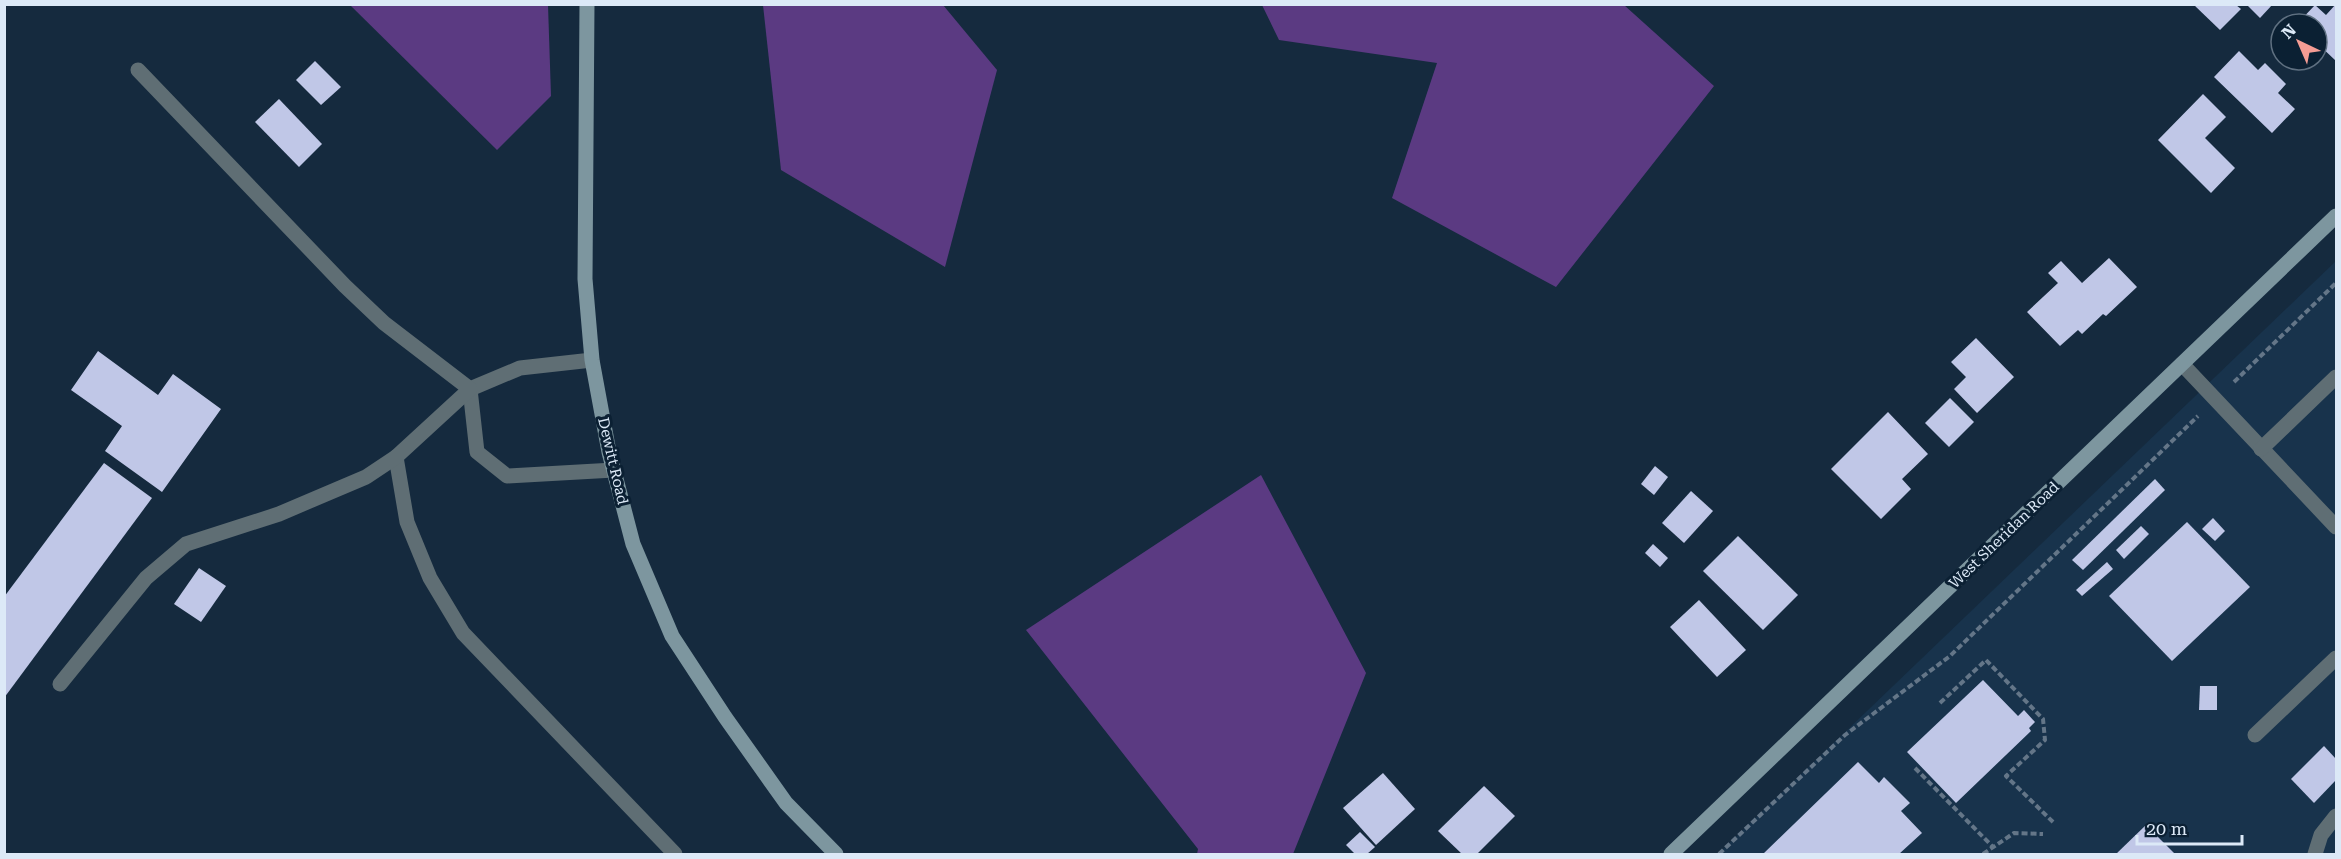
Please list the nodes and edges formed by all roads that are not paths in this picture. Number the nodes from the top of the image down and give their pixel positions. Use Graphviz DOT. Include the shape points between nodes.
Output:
graph roads {
  1 [pos="586,4"];
  2 [pos="138,69"];
  3 [pos="2337,216"];
  4 [pos="592,360"];
  5 [pos="2182,364"];
  6 [pos="2337,376"];
  7 [pos="470,389"];
  8 [pos="2261,449"];
  9 [pos="396,456"];
  10 [pos="614,470"];
  11 [pos="2335,521"];
  12 [pos="2337,658"];
  13 [pos="60,684"];
  14 [pos="2255,735"];
  15 [pos="2337,816"];
  16 [pos="675,855"];
  17 [pos="836,855"];
  18 [pos="1671,855"];
  19 [pos="2315,855"];
  1 -- 4 [label="street, Dewitt Road" via="585,279"];
  2 -- 7 [label="lane" via="345,286 384,323"];
  3 -- 5 [label="street, West Sheridan Road"];
  4 -- 7 [label="lane" via="520,368"];
  4 -- 10 [label="street, Dewitt Road"];
  5 -- 8 [label="lane"];
  5 -- 18 [label="street, West Sheridan Road"];
  6 -- 8 [label="lane"];
  7 -- 9 [label="lane"];
  7 -- 10 [label="lane" via="477,452 507,476"];
  8 -- 11 [label="lane"];
  9 -- 13 [label="lane" via="366,477 290,509 186,544 146,578"];
  9 -- 16 [label="lane" via="407,522 430,578 463,633"];
  10 -- 17 [label="street, Dewitt Road" via="633,544 672,636 786,803"];
  12 -- 14 [label="lane"];
  15 -- 19 [label="lane" via="2321,836"];
}
